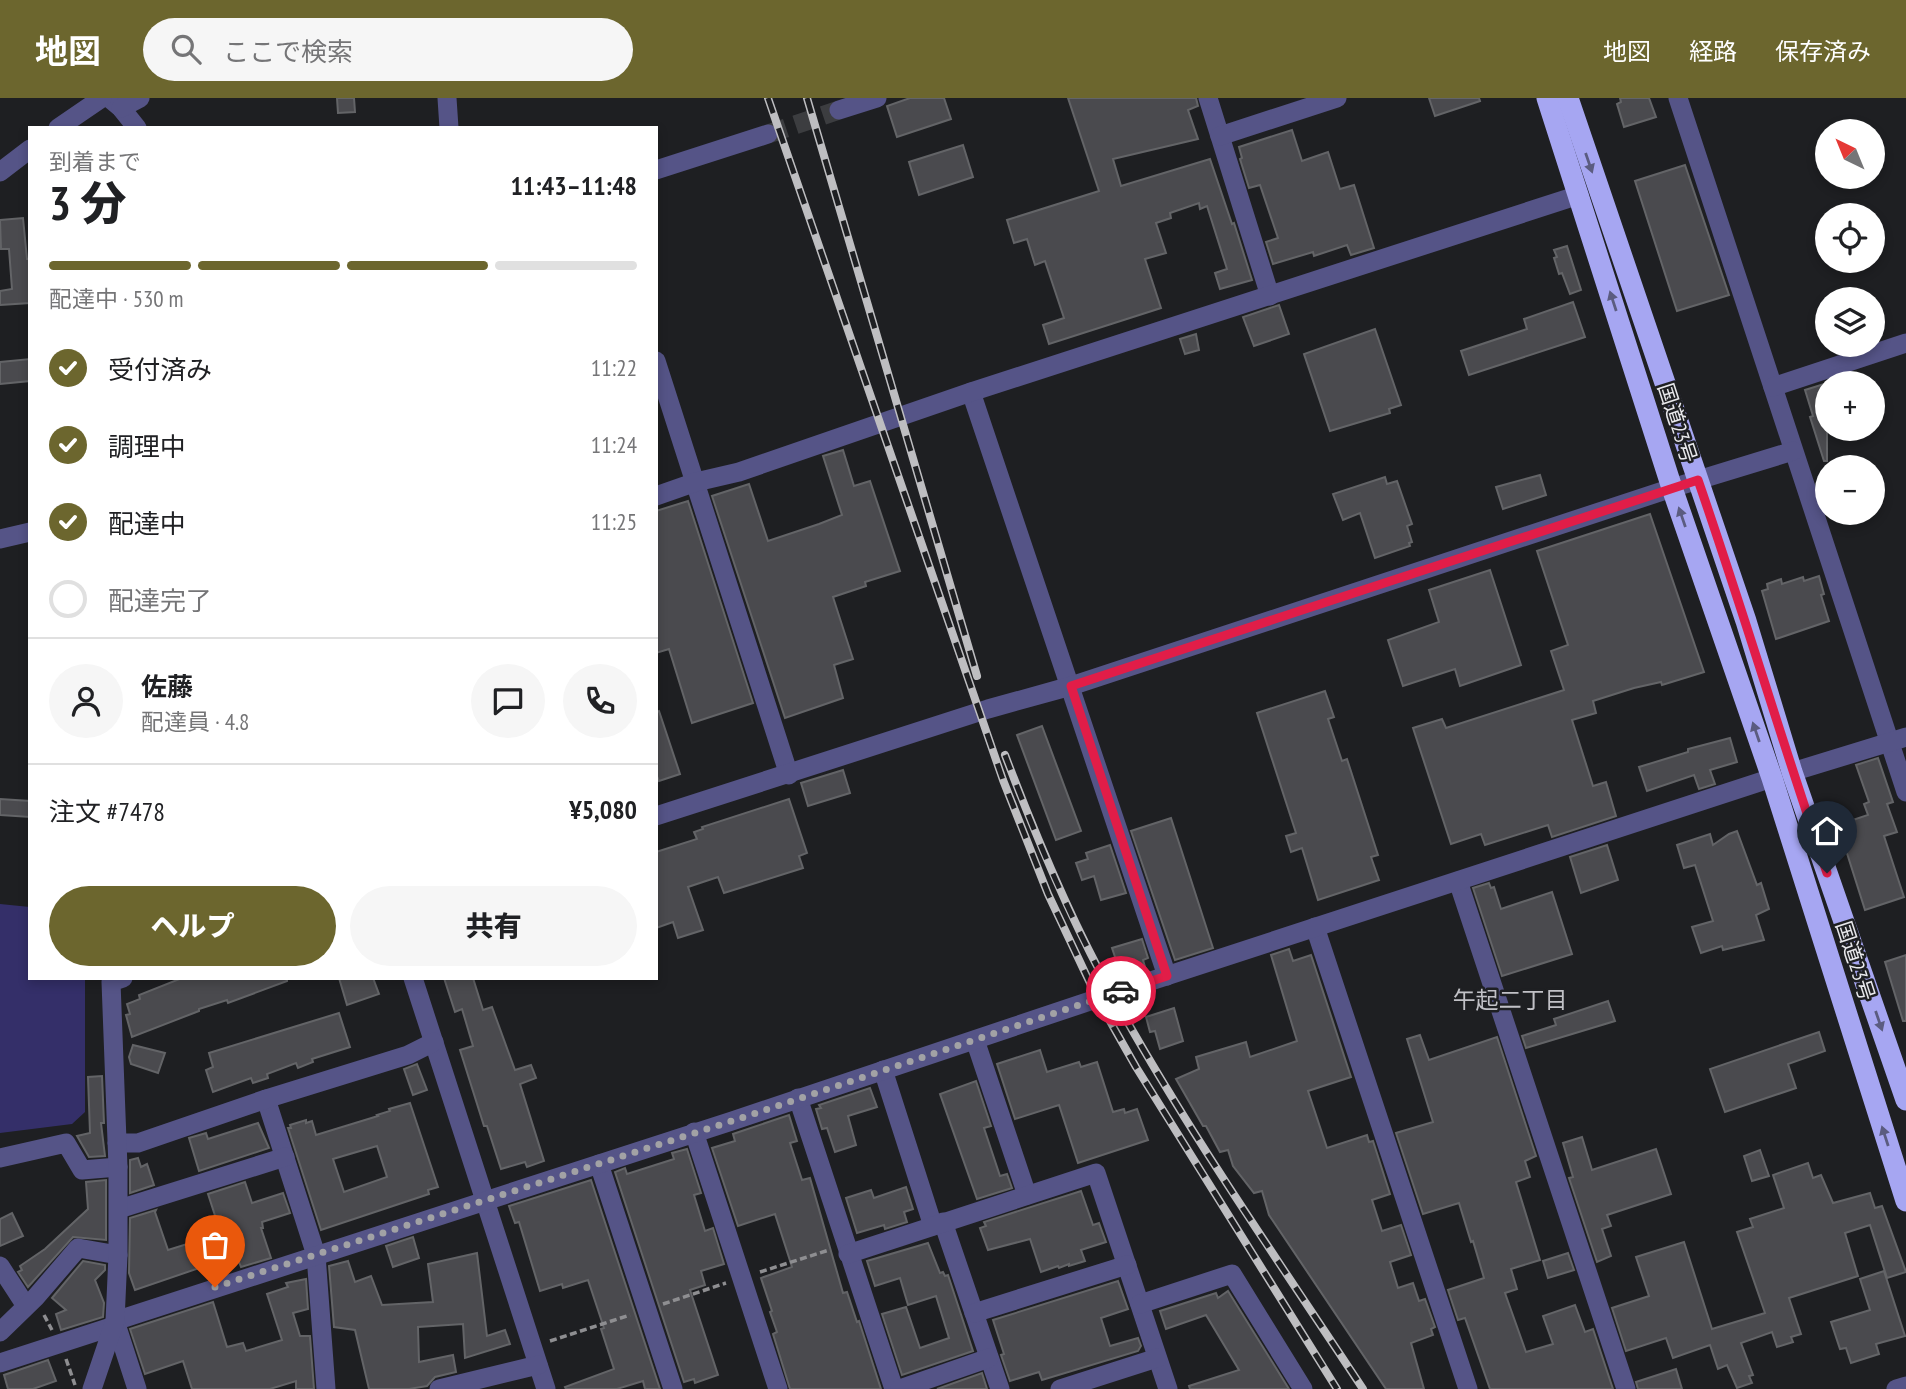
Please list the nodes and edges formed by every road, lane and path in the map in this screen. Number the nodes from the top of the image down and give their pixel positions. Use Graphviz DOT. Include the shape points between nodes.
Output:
graph roads {
  1 [pos="102,98"];
  2 [pos="140,98"];
  3 [pos="447,98"];
  4 [pos="877,98"];
  5 [pos="1208,98"];
  6 [pos="1337,98"];
  7 [pos="1547,98"];
  8 [pos="1567,98"];
  9 [pos="1678,98"];
  10 [pos="115,103"];
  11 [pos="839,110"];
  12 [pos="61,126"];
  13 [pos="135,126"];
  14 [pos="449,126"];
  15 [pos="768,134"];
  16 [pos="1220,136"];
  17 [pos="28,151"];
  18 [pos="658,169"];
  19 [pos="3,172"];
  20 [pos="1579,195"];
  21 [pos="1270,296"];
  22 [pos="1906,343"];
  23 [pos="658,367"];
  24 [pos="1773,387"];
  25 [pos="971,391"];
  26 [pos="1793,451"];
  27 [pos="1698,480"];
  28 [pos="696,482"];
  29 [pos="1672,488"];
  30 [pos="658,495"];
  31 [pos="28,532"];
  32 [pos="0,539"];
  33 [pos="1071,686"];
  34 [pos="1898,739"];
  35 [pos="1792,772"];
  36 [pos="789,775"];
  37 [pos="1772,779"];
  38 [pos="1906,792"];
  39 [pos="658,815"];
  40 [pos="1458,881"];
  41 [pos="1315,927"];
  42 [pos="1167,976"];
  43 [pos="117,980"];
  44 [pos="414,980"];
  45 [pos="975,1040"];
  46 [pos="434,1042"];
  47 [pos="883,1070"];
  48 [pos="797,1098"];
  49 [pos="266,1099"];
  50 [pos="1906,1100"];
  51 [pos="694,1132"];
  52 [pos="117,1143"];
  53 [pos="285,1157"];
  54 [pos="0,1158"];
  55 [pos="599,1164"];
  56 [pos="118,1167"];
  57 [pos="1027,1195"];
  58 [pos="486,1200"];
  59 [pos="1906,1201"];
  60 [pos="119,1209"];
  61 [pos="938,1224"];
  62 [pos="846,1249"];
  63 [pos="118,1255"];
  64 [pos="316,1255"];
  65 [pos="1127,1265"];
  66 [pos="0,1266"];
  67 [pos="741,1278"];
  68 [pos="1140,1304"];
  69 [pos="26,1306"];
  70 [pos="647,1309"];
  71 [pos="974,1313"];
  72 [pos="114,1323"];
  73 [pos="0,1332"];
  74 [pos="535,1356"];
  75 [pos="989,1358"];
  76 [pos="1157,1358"];
  77 [pos="0,1363"];
  78 [pos="1906,1386"];
  79 [pos="92,1389"];
  80 [pos="137,1389"];
  81 [pos="326,1389"];
  82 [pos="439,1389"];
  83 [pos="546,1389"];
  84 [pos="673,1389"];
  85 [pos="778,1389"];
  86 [pos="894,1389"];
  87 [pos="900,1389"];
  88 [pos="1000,1389"];
  89 [pos="1060,1389"];
  90 [pos="1168,1389"];
  91 [pos="1303,1389"];
  92 [pos="1468,1389"];
  93 [pos="1626,1389"];
  94 [pos="1896,1389"];
  1 -- 12 [label="street"];
  2 -- 10 [label="street"];
  3 -- 14 [label="street"];
  4 -- 11 [label="street"];
  5 -- 16 [label="street"];
  6 -- 16 [label="street"];
  7 -- 20 [label="highway, 国道23号"];
  8 -- 27 [label="highway, 国道23号, one-way"];
  9 -- 24 [label="street"];
  10 -- 13 [label="street"];
  15 -- 18 [label="street"];
  16 -- 21 [label="street"];
  17 -- 19 [label="street"];
  20 -- 21 [label="street"];
  29 -- 20 [label="highway, 国道23号, one-way"];
  21 -- 25 [label="street"];
  22 -- 24 [label="street"];
  23 -- 28 [label="street"];
  24 -- 26 [label="street"];
  25 -- 28 [label="street" via="739,472"];
  25 -- 33 [label="street"];
  26 -- 27 [label="street"];
  26 -- 34 [label="street"];
  27 -- 29 [label="street"];
  27 -- 35 [label="highway, 国道23号"];
  28 -- 30 [label="street"];
  28 -- 36 [label="street"];
  29 -- 33 [label="street"];
  37 -- 29 [label="highway, 国道23号, one-way"];
  31 -- 32 [label="street"];
  33 -- 36 [label="street"];
  33 -- 42 [label="street"];
  34 -- 35 [label="street"];
  34 -- 38 [label="street"];
  35 -- 50 [label="highway, 国道23号, one-way"];
  36 -- 39 [label="street"];
  37 -- 40 [label="street"];
  59 -- 37 [label="highway, 国道23号, one-way"];
  40 -- 41 [label="street"];
  40 -- 93 [label="street"];
  41 -- 42 [label="street"];
  41 -- 92 [label="street"];
  42 -- 45 [label="street"];
  43 -- 52 [label="street" via="111,982"];
  44 -- 46 [label="street"];
  45 -- 47 [label="street"];
  45 -- 57 [label="street"];
  46 -- 49 [label="street" via="408,1055"];
  46 -- 58 [label="street"];
  47 -- 48 [label="street"];
  47 -- 61 [label="street"];
  48 -- 51 [label="street"];
  48 -- 62 [label="street"];
  49 -- 52 [label="street" via="138,1143"];
  49 -- 53 [label="street"];
  51 -- 55 [label="street"];
  51 -- 67 [label="street"];
  52 -- 56 [label="street"];
  53 -- 60 [label="street"];
  53 -- 64 [label="street"];
  54 -- 56 [label="street" via="65,1143 82,1170"];
  55 -- 58 [label="street"];
  55 -- 70 [label="street"];
  56 -- 60 [label="street"];
  57 -- 61 [label="street"];
  57 -- 65 [label="street" via="1096,1173"];
  58 -- 64 [label="street"];
  58 -- 74 [label="street"];
  60 -- 63 [label="street"];
  61 -- 62 [label="street"];
  61 -- 71 [label="street"];
  62 -- 67 [label="path"];
  62 -- 86 [label="street"];
  63 -- 69 [label="street" via="78,1248"];
  63 -- 72 [label="street"];
  64 -- 72 [label="street"];
  64 -- 81 [label="street"];
  65 -- 68 [label="street"];
  65 -- 71 [label="street"];
  66 -- 69 [label="street"];
  67 -- 70 [label="path"];
  67 -- 85 [label="street"];
  68 -- 76 [label="street"];
  68 -- 91 [label="street" via="1232,1275"];
  69 -- 73 [label="street"];
  70 -- 74 [label="path"];
  70 -- 84 [label="street"];
  71 -- 75 [label="street"];
  72 -- 77 [label="street"];
  72 -- 79 [label="street"];
  72 -- 80 [label="street"];
  74 -- 82 [label="street"];
  74 -- 83 [label="street"];
  75 -- 87 [label="street"];
  75 -- 88 [label="street"];
  76 -- 89 [label="street"];
  76 -- 90 [label="street"];
  78 -- 94 [label="street"];
}
